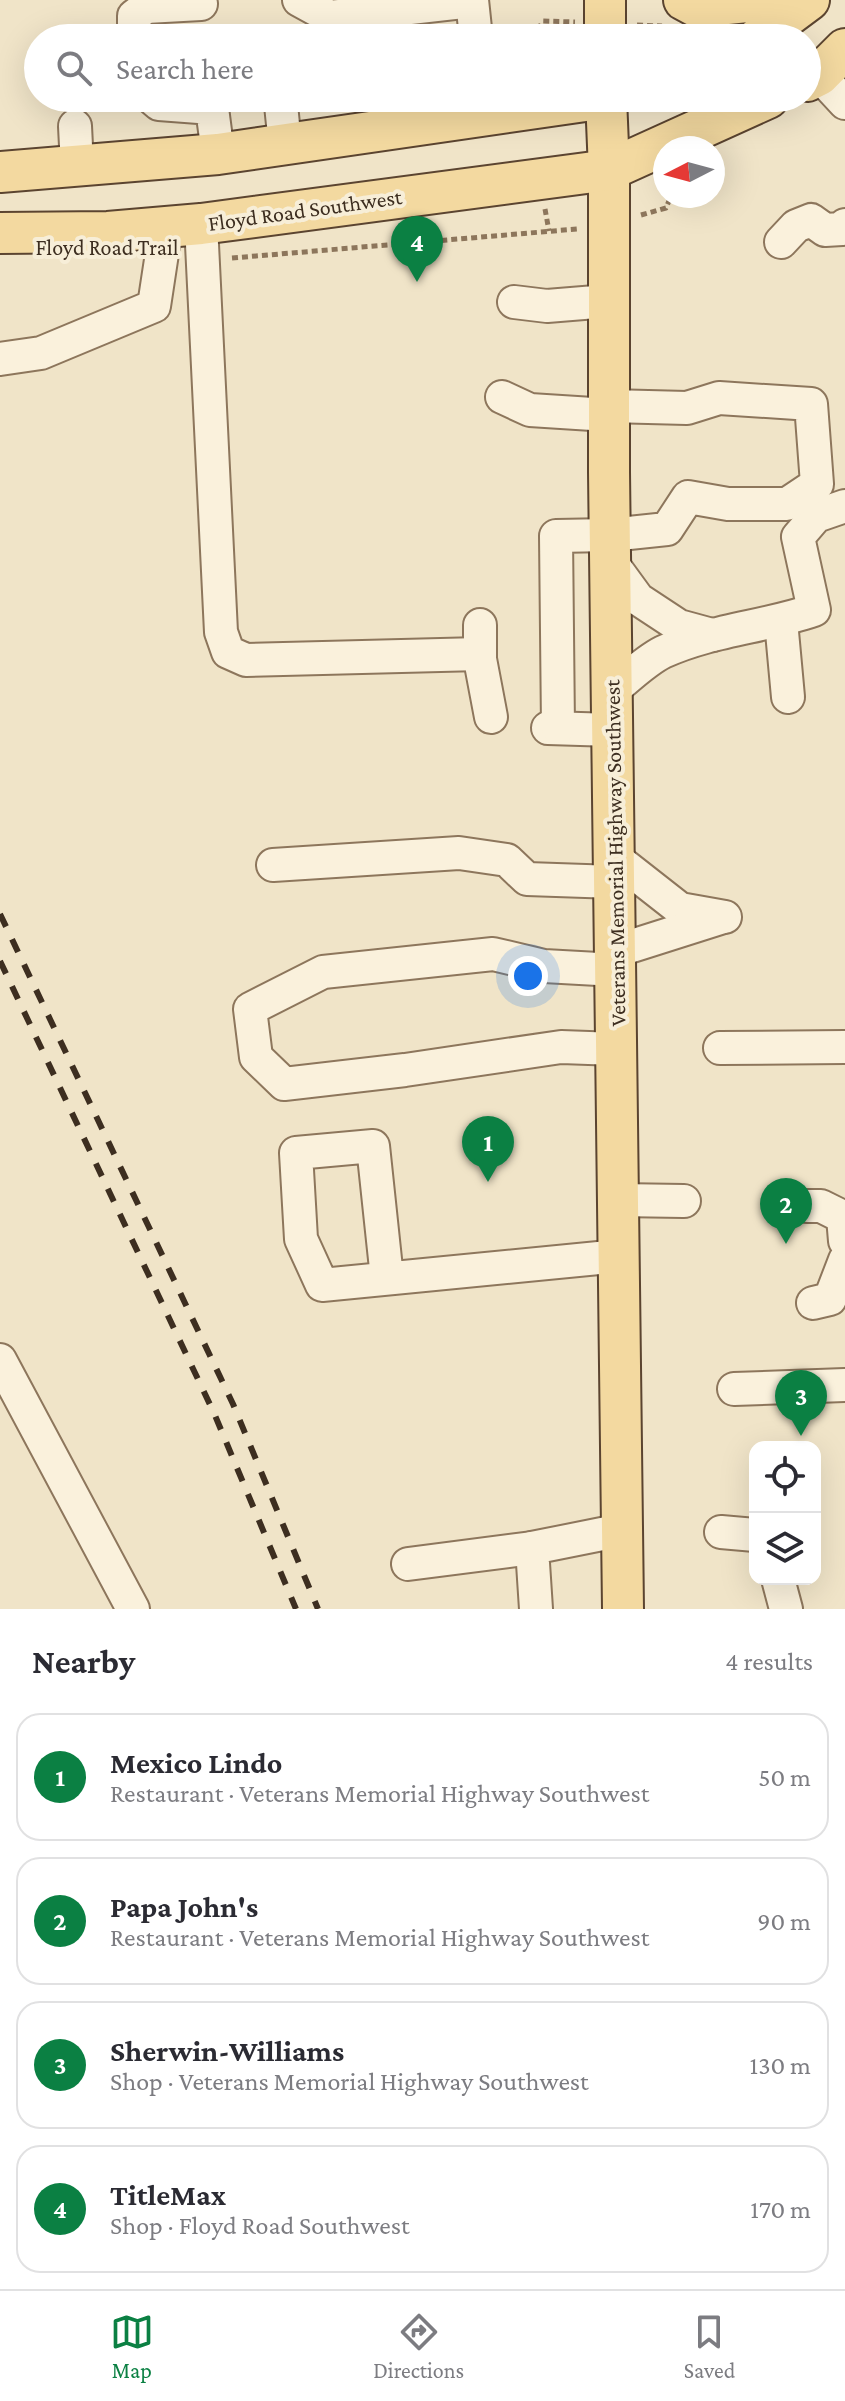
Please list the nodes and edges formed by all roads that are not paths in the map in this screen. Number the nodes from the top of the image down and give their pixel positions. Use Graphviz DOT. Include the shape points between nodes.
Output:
graph roads {
  1 [pos="299,0"];
  2 [pos="472,0"];
  3 [pos="605,0"];
  4 [pos="684,0"];
  5 [pos="769,0"];
  6 [pos="809,0"];
  7 [pos="201,4"];
  8 [pos="134,24"];
  9 [pos="475,24"];
  10 [pos="605,24"];
  11 [pos="777,24"];
  12 [pos="213,112"];
  13 [pos="282,112"];
  14 [pos="514,112"];
  15 [pos="607,112"];
  16 [pos="737,112"];
  17 [pos="75,126"];
  18 [pos="285,144"];
  19 [pos="218,154"];
  20 [pos="77,166"];
  21 [pos="609,170"];
  22 [pos="0,172"];
  23 [pos="845,225"];
  24 [pos="0,233"];
  25 [pos="190,237"];
  26 [pos="781,242"];
  27 [pos="608,301"];
  28 [pos="514,302"];
  29 [pos="0,359"];
  30 [pos="502,397"];
  31 [pos="609,410"];
  32 [pos="845,506"];
  33 [pos="610,548"];
  34 [pos="781,621"];
  35 [pos="712,635"];
  36 [pos="613,690"];
  37 [pos="788,697"];
  38 [pos="491,717"];
  39 [pos="613,730"];
  40 [pos="273,865"];
  41 [pos="615,870"];
  42 [pos="616,960"];
  43 [pos="845,1047"];
  44 [pos="720,1048"];
  45 [pos="617,1049"];
  46 [pos="618,1200"];
  47 [pos="684,1201"];
  48 [pos="807,1206"];
  49 [pos="845,1241"];
  50 [pos="619,1256"];
  51 [pos="845,1260"];
  52 [pos="387,1278"];
  53 [pos="813,1303"];
  54 [pos="0,1360"];
  55 [pos="845,1385"];
  56 [pos="734,1389"];
  57 [pos="622,1530"];
  58 [pos="721,1532"];
  59 [pos="749,1534"];
  60 [pos="532,1548"];
  61 [pos="408,1564"];
  62 [pos="780,1585"];
  63 [pos="133,1609"];
  64 [pos="536,1609"];
  65 [pos="623,1609"];
  66 [pos="786,1609"];
  1 -- 2 [label="street" via="330,17"];
  2 -- 9 [label="street"];
  3 -- 10 [label="main road"];
  4 -- 5 [label="main road" via="697,7"];
  6 -- 11 [label="main road"];
  7 -- 8 [label="street" via="146,7 134,16"];
  12 -- 19 [label="street"];
  13 -- 18 [label="street"];
  14 -- 18 [label="main road"];
  15 -- 21 [label="main road, Veterans Memorial Highway Southwest"];
  16 -- 21 [label="main road, Floyd Road Southwest"];
  17 -- 20 [label="street"];
  18 -- 19 [label="main road"];
  19 -- 20 [label="main road"];
  20 -- 22 [label="main road"];
  21 -- 25 [label="main road, Floyd Road Southwest"];
  21 -- 27 [label="main road, Veterans Memorial Highway Southwest"];
  23 -- 26 [label="street" via="825,230 811,220 796,226"];
  24 -- 25 [label="main road, Floyd Road Southwest"];
  25 -- 29 [label="street" via="154,306 41,353"];
  25 -- 38 [label="street" via="221,632 228,652 246,660 480,639"];
  27 -- 28 [label="street" via="547,306"];
  27 -- 31 [label="main road, Veterans Memorial Highway Southwest"];
  30 -- 31 [label="street" via="530,410"];
  31 -- 33 [label="main road, Veterans Memorial Highway Southwest"];
  31 -- 33 [label="street" via="687,408 719,398 811,404 817,484 787,504 728,504 688,497 667,529"];
  32 -- 34 [label="street" via="816,516 798,537 814,610"];
  33 -- 35 [label="street" via="638,599 679,626"];
  33 -- 36 [label="main road, Veterans Memorial Highway Southwest"];
  33 -- 39 [label="street" via="556,536 553,728"];
  34 -- 35 [label="street"];
  34 -- 37 [label="street"];
  35 -- 36 [label="street" via="661,653"];
  36 -- 39 [label="main road, Veterans Memorial Highway Southwest"];
  39 -- 41 [label="main road, Veterans Memorial Highway Southwest"];
  40 -- 41 [label="street" via="459,853 507,860 527,879"];
  41 -- 42 [label="main road, Veterans Memorial Highway Southwest"];
  41 -- 42 [label="street" via="680,909 725,917"];
  42 -- 45 [label="main road, Veterans Memorial Highway Southwest"];
  42 -- 45 [label="street" via="544,966 493,954 323,972 250,1009 256,1057 284,1084 561,1047"];
  43 -- 44 [label="street"];
  45 -- 46 [label="main road, Veterans Memorial Highway Southwest"];
  46 -- 47 [label="street"];
  46 -- 50 [label="main road, Veterans Memorial Highway Southwest"];
  48 -- 49 [label="street" via="821,1206 843,1217"];
  50 -- 52 [label="street"];
  50 -- 57 [label="main road, Veterans Memorial Highway Southwest"];
  51 -- 53 [label="street" via="830,1299"];
  52 -- 52 [label="street" via="322,1285 301,1239 296,1153 373,1146"];
  54 -- 63 [label="street"];
  55 -- 56 [label="street"];
  57 -- 60 [label="street"];
  57 -- 65 [label="main road, Veterans Memorial Highway Southwest"];
  58 -- 59 [label="street"];
  60 -- 61 [label="street"];
  60 -- 64 [label="street"];
  62 -- 66 [label="street"];
}
